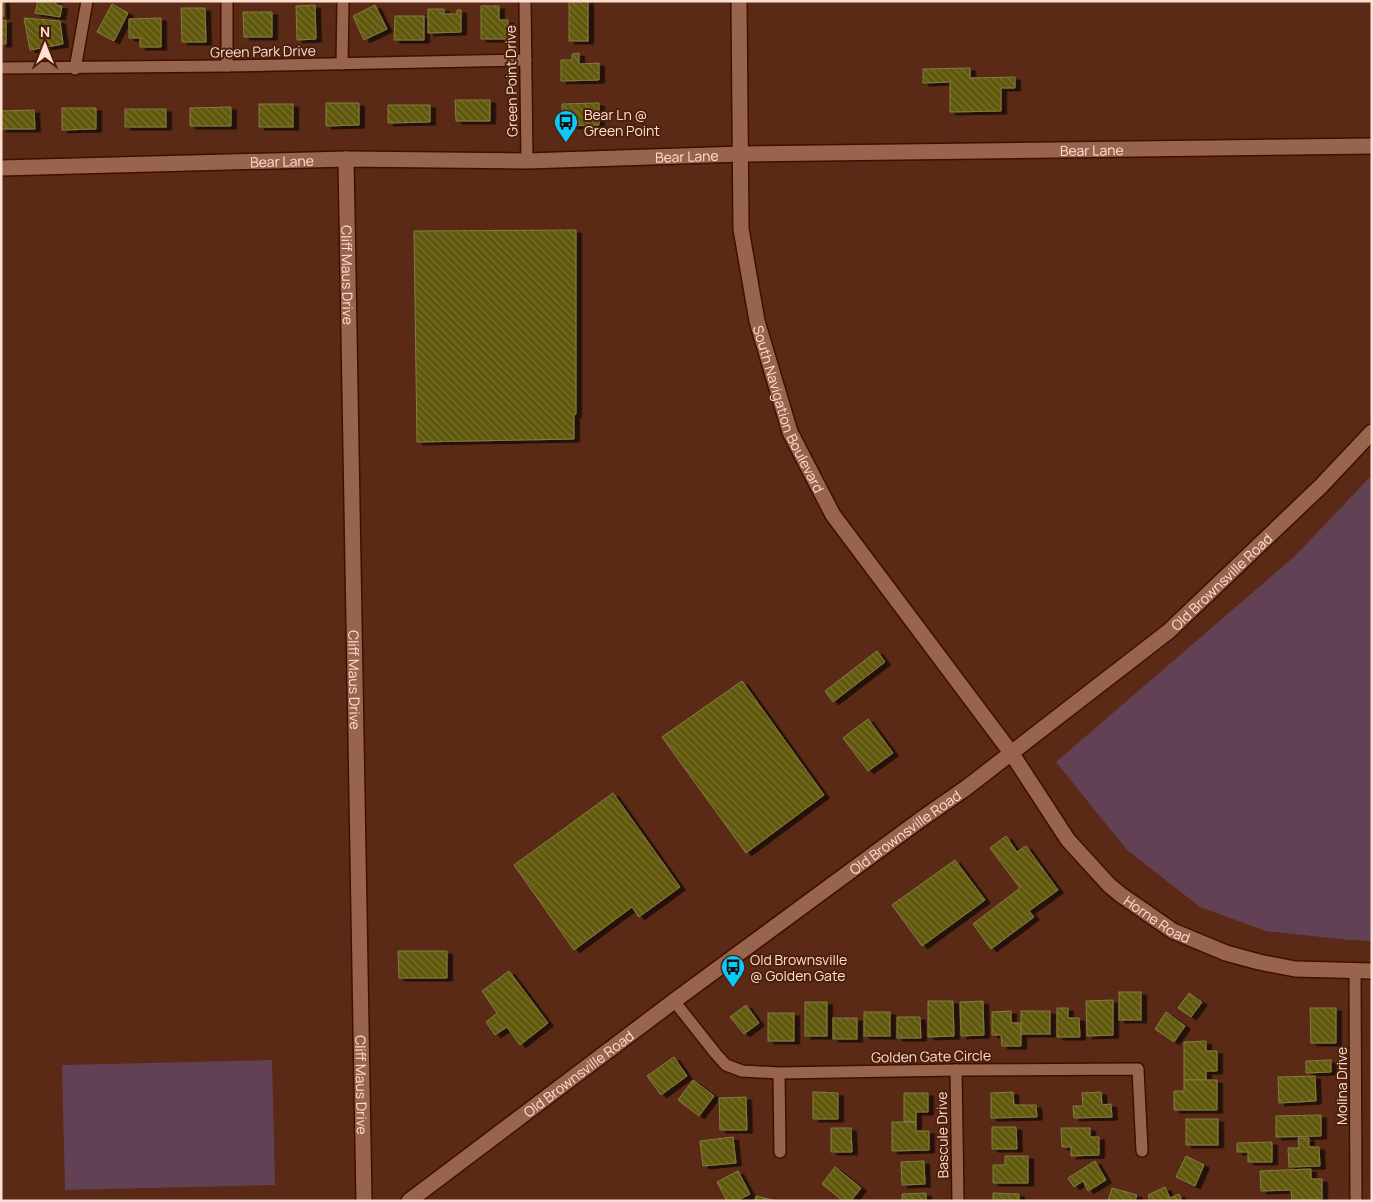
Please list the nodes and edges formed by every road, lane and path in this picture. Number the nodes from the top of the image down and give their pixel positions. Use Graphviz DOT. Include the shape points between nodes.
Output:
graph roads {
  1 [pos="87,1"];
  2 [pos="227,1"];
  3 [pos="343,1"];
  4 [pos="526,1"];
  5 [pos="739,1"];
  6 [pos="526,60"];
  7 [pos="342,64"];
  8 [pos="227,66"];
  9 [pos="1,68"];
  10 [pos="75,69"];
  11 [pos="1372,146"];
  12 [pos="742,154"];
  13 [pos="346,159"];
  14 [pos="527,161"];
  15 [pos="1,168"];
  16 [pos="1372,432"];
  17 [pos="1012,754"];
  18 [pos="1355,971"];
  19 [pos="1372,971"];
  20 [pos="674,1001"];
  21 [pos="956,1070"];
  22 [pos="779,1073"];
  23 [pos="1142,1151"];
  24 [pos="780,1152"];
  25 [pos="364,1201"];
  26 [pos="409,1201"];
  27 [pos="958,1201"];
  28 [pos="1356,1201"];
  1 -- 10 [label="street"];
  2 -- 8 [label="street"];
  3 -- 7 [label="street"];
  4 -- 6 [label="street, Green Point Drive"];
  5 -- 12 [label="street, South Navigation Boulevard"];
  6 -- 7 [label="street, Green Park Drive"];
  6 -- 14 [label="street, Green Point Drive"];
  7 -- 8 [label="street, Green Park Drive"];
  8 -- 10 [label="street, Green Park Drive"];
  9 -- 10 [label="street, Green Park Drive"];
  11 -- 12 [label="street, Bear Lane"];
  12 -- 14 [label="street, Bear Lane"];
  12 -- 17 [label="street, South Navigation Boulevard" via="741,229 758,322 790,432 833,515"];
  13 -- 14 [label="street, Bear Lane"];
  13 -- 15 [label="street, Bear Lane"];
  13 -- 25 [label="street, Cliff Maus Drive"];
  16 -- 17 [label="street, Old Brownsville Road" via="1321,486 1169,631"];
  17 -- 18 [label="street, Horne Road" via="1074,847 1109,885 1172,930 1226,954 1259,962 1295,969"];
  17 -- 20 [label="street, Old Brownsville Road"];
  18 -- 19 [label="street, Horne Road"];
  18 -- 28 [label="street, Molina Drive"];
  20 -- 22 [label="street, Golden Gate Circle" via="726,1065 742,1071"];
  20 -- 26 [label="street, Old Brownsville Road"];
  21 -- 22 [label="street, Golden Gate Circle"];
  21 -- 23 [label="street, Golden Gate Circle" via="1138,1069"];
  21 -- 27 [label="street, Bascule Drive"];
  22 -- 24 [label="street"];
}
